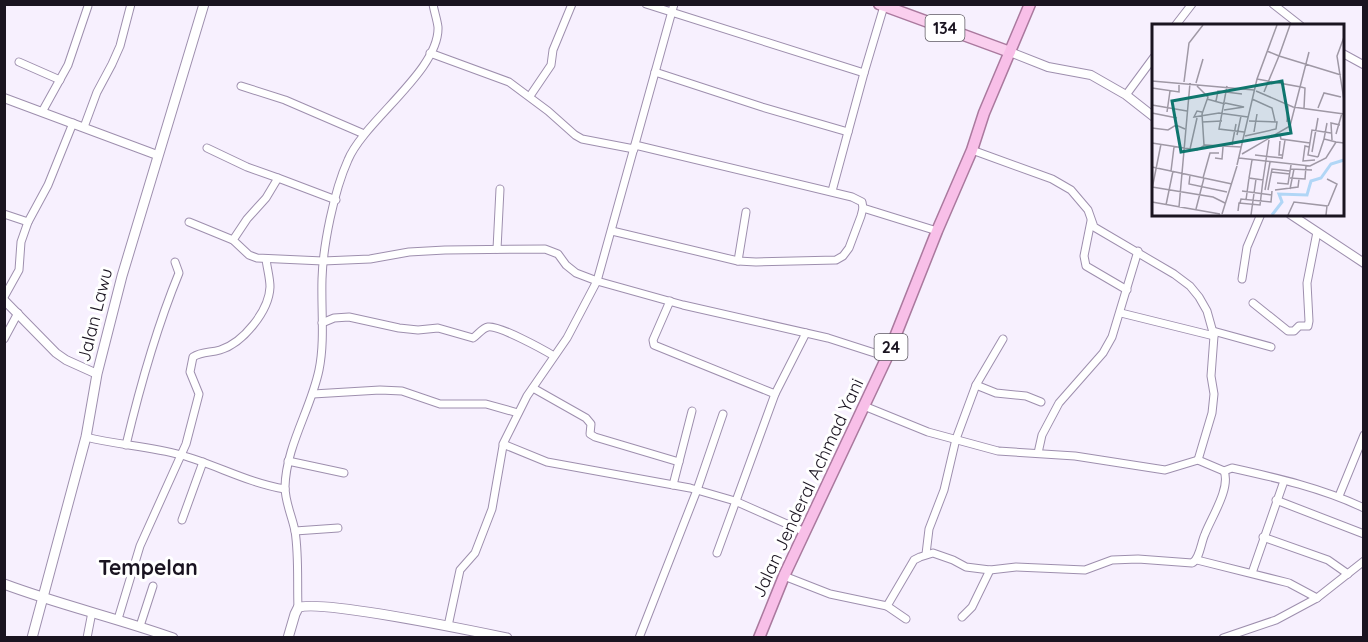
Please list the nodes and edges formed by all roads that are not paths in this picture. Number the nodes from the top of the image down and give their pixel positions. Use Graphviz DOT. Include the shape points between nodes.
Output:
graph roads {
  1 [pos="131,4"];
  2 [pos="204,4"];
  3 [pos="433,4"];
  4 [pos="572,4"];
  5 [pos="646,4"];
  6 [pos="1030,4"];
  7 [pos="1192,4"];
  8 [pos="1273,4"];
  9 [pos="882,5"];
  10 [pos="88,6"];
  11 [pos="673,8"];
  12 [pos="1177,24"];
  13 [pos="1298,24"];
  14 [pos="1010,52"];
  15 [pos="430,53"];
  16 [pos="1344,54"];
  17 [pos="1152,60"];
  18 [pos="19,62"];
  19 [pos="1364,65"];
  20 [pos="655,72"];
  21 [pos="864,73"];
  22 [pos="60,80"];
  23 [pos="241,86"];
  24 [pos="1126,95"];
  25 [pos="530,96"];
  26 [pos="4,99"];
  27 [pos="42,112"];
  28 [pos="1152,115"];
  29 [pos="73,123"];
  30 [pos="84,127"];
  31 [pos="848,132"];
  32 [pos="364,134"];
  33 [pos="634,147"];
  34 [pos="207,148"];
  35 [pos="972,150"];
  36 [pos="157,155"];
  37 [pos="278,178"];
  38 [pos="500,189"];
  39 [pos="832,191"];
  40 [pos="336,201"];
  41 [pos="863,208"];
  42 [pos="746,212"];
  43 [pos="4,214"];
  44 [pos="1260,216"];
  45 [pos="1293,216"];
  46 [pos="1091,221"];
  47 [pos="28,222"];
  48 [pos="189,222"];
  49 [pos="612,231"];
  50 [pos="937,231"];
  51 [pos="1317,232"];
  52 [pos="233,240"];
  53 [pos="497,249"];
  54 [pos="1138,251"];
  55 [pos="266,259"];
  56 [pos="323,261"];
  57 [pos="738,261"];
  58 [pos="175,262"];
  59 [pos="1364,263"];
  60 [pos="1242,279"];
  61 [pos="597,281"];
  62 [pos="1127,290"];
  63 [pos="4,299"];
  64 [pos="670,301"];
  65 [pos="1253,303"];
  66 [pos="18,313"];
  67 [pos="1120,313"];
  68 [pos="322,323"];
  69 [pos="806,333"];
  70 [pos="1214,334"];
  71 [pos="4,339"];
  72 [pos="1003,339"];
  73 [pos="1270,347"];
  74 [pos="554,356"];
  75 [pos="887,357"];
  76 [pos="97,374"];
  77 [pos="976,385"];
  78 [pos="533,388"];
  79 [pos="313,394"];
  80 [pos="775,394"];
  81 [pos="1041,402"];
  82 [pos="864,406"];
  83 [pos="692,411"];
  84 [pos="518,413"];
  85 [pos="723,414"];
  86 [pos="1364,435"];
  87 [pos="86,437"];
  88 [pos="956,439"];
  89 [pos="126,445"];
  90 [pos="503,446"];
  91 [pos="1038,453"];
  92 [pos="182,455"];
  93 [pos="1198,460"];
  94 [pos="288,461"];
  95 [pos="203,462"];
  96 [pos="679,462"];
  97 [pos="1224,471"];
  98 [pos="345,473"];
  99 [pos="1284,481"];
  100 [pos="673,485"];
  101 [pos="285,489"];
  102 [pos="697,490"];
  103 [pos="1339,496"];
  104 [pos="1276,500"];
  105 [pos="735,501"];
  106 [pos="1364,508"];
  107 [pos="182,520"];
  108 [pos="338,528"];
  109 [pos="295,531"];
  110 [pos="805,532"];
  111 [pos="1364,534"];
  112 [pos="1263,537"];
  113 [pos="717,554"];
  114 [pos="926,555"];
  115 [pos="1197,560"];
  116 [pos="1364,561"];
  117 [pos="990,570"];
  118 [pos="1252,573"];
  119 [pos="1348,574"];
  120 [pos="784,576"];
  121 [pos="4,585"];
  122 [pos="153,586"];
  123 [pos="42,598"];
  124 [pos="1317,598"];
  125 [pos="887,606"];
  126 [pos="298,608"];
  127 [pos="92,612"];
  128 [pos="962,617"];
  129 [pos="906,618"];
  130 [pos="118,619"];
  131 [pos="140,626"];
  132 [pos="448,626"];
  133 [pos="477,635"];
  134 [pos="1229,637"];
  135 [pos="32,638"];
  136 [pos="87,638"];
  137 [pos="173,638"];
  138 [pos="288,638"];
  139 [pos="507,638"];
  140 [pos="639,638"];
  141 [pos="759,638"];
  1 -- 30 [label="street" via="120,46"];
  2 -- 36 [label="main road, Jalan Lawu"];
  3 -- 15 [label="street" via="438,27"];
  4 -- 25 [label="street" via="551,65"];
  5 -- 11 [label="street"];
  6 -- 14 [label="highway, 24"];
  7 -- 12 [label="street"];
  8 -- 13 [label="street"];
  9 -- 14 [label="main road, 134"];
  9 -- 21 [label="street"];
  10 -- 22 [label="street"];
  11 -- 20 [label="street"];
  11 -- 21 [label="street"];
  14 -- 24 [label="street" via="1048,67 1091,75"];
  14 -- 35 [label="highway, Jalan Jenderal Achmad Yani / 24"];
  15 -- 25 [label="street" via="509,82"];
  15 -- 32 [label="street" via="408,85"];
  16 -- 19 [label="street"];
  17 -- 24 [label="street"];
  18 -- 22 [label="street"];
  20 -- 31 [label="street"];
  20 -- 33 [label="street"];
  21 -- 31 [label="street"];
  22 -- 27 [label="street"];
  23 -- 32 [label="street"];
  24 -- 28 [label="street"];
  25 -- 33 [label="street" via="582,139"];
  26 -- 27 [label="street"];
  27 -- 29 [label="street"];
  29 -- 30 [label="street"];
  29 -- 47 [label="street"];
  30 -- 36 [label="street"];
  31 -- 39 [label="street"];
  32 -- 40 [label="street" via="348,160"];
  33 -- 39 [label="street"];
  33 -- 49 [label="street"];
  34 -- 37 [label="street"];
  35 -- 46 [label="street" via="1052,179 1071,190 1088,210"];
  35 -- 50 [label="highway, Jalan Jenderal Achmad Yani / 24"];
  36 -- 76 [label="main road, Jalan Lawu"];
  37 -- 40 [label="street"];
  37 -- 52 [label="street"];
  38 -- 53 [label="street"];
  39 -- 41 [label="street" via="858,200"];
  40 -- 56 [label="street"];
  41 -- 50 [label="street"];
  41 -- 57 [label="street" via="858,229 839,259"];
  42 -- 57 [label="street"];
  43 -- 47 [label="street"];
  44 -- 60 [label="street" via="1247,248"];
  45 -- 51 [label="street"];
  46 -- 54 [label="street" via="1104,234"];
  46 -- 62 [label="street" via="1084,256 1086,266"];
  47 -- 63 [label="street" via="21,242 19,270"];
  48 -- 52 [label="street"];
  49 -- 57 [label="street"];
  49 -- 61 [label="street"];
  50 -- 75 [label="highway, Jalan Jenderal Achmad Yani / 24"];
  51 -- 59 [label="street"];
  51 -- 65 [label="street" via="1307,283 1308,326 1288,331"];
  52 -- 55 [label="street" via="249,255"];
  53 -- 56 [label="street" via="436,250"];
  53 -- 61 [label="street" via="552,251 576,273"];
  54 -- 62 [label="street"];
  54 -- 70 [label="street" via="1190,286 1207,311"];
  55 -- 56 [label="street"];
  55 -- 92 [label="street" via="270,289 261,314 232,344 193,357 190,372 199,394"];
  56 -- 68 [label="street"];
  58 -- 89 [label="street" via="179,273 143,375"];
  61 -- 64 [label="street"];
  61 -- 74 [label="street"];
  62 -- 67 [label="street"];
  63 -- 66 [label="street"];
  64 -- 69 [label="street"];
  64 -- 80 [label="street" via="654,345"];
  66 -- 71 [label="street"];
  66 -- 76 [label="street" via="56,353"];
  67 -- 70 [label="street"];
  67 -- 91 [label="street" via="1104,353 1048,420"];
  68 -- 74 [label="street" via="349,317 399,328 438,328 473,338 484,328 493,327"];
  68 -- 79 [label="street" via="320,367"];
  69 -- 75 [label="street"];
  69 -- 80 [label="street"];
  70 -- 73 [label="street"];
  70 -- 93 [label="street" via="1212,412"];
  72 -- 77 [label="street"];
  74 -- 78 [label="street"];
  75 -- 82 [label="highway, Jalan Jenderal Achmad Yani / 24"];
  76 -- 87 [label="main road, Jalan Lawu"];
  77 -- 81 [label="street"];
  77 -- 88 [label="street"];
  78 -- 84 [label="street"];
  78 -- 96 [label="street" via="586,418 591,424 590,434 595,437"];
  79 -- 84 [label="street" via="402,391 440,404 486,404"];
  79 -- 94 [label="street"];
  80 -- 105 [label="street"];
  82 -- 88 [label="street" via="927,432"];
  82 -- 110 [label="highway, Jalan Jenderal Achmad Yani / 24"];
  83 -- 96 [label="street"];
  84 -- 90 [label="street"];
  85 -- 102 [label="street"];
  86 -- 103 [label="street"];
  87 -- 89 [label="street"];
  87 -- 123 [label="main road, Jalan Lawu"];
  88 -- 91 [label="street" via="998,451"];
  88 -- 114 [label="street" via="944,490 929,529"];
  89 -- 92 [label="street"];
  90 -- 100 [label="street" via="547,462"];
  90 -- 132 [label="street" via="489,517 475,553 460,570"];
  91 -- 93 [label="street" via="1165,470"];
  92 -- 95 [label="street"];
  92 -- 130 [label="street" via="140,546"];
  93 -- 97 [label="street"];
  94 -- 98 [label="street"];
  94 -- 101 [label="street"];
  95 -- 101 [label="street" via="249,481"];
  95 -- 107 [label="street"];
  96 -- 100 [label="street"];
  97 -- 99 [label="street" via="1232,468"];
  97 -- 115 [label="street" via="1224,487"];
  99 -- 103 [label="street"];
  99 -- 104 [label="street"];
  100 -- 102 [label="street"];
  101 -- 109 [label="street"];
  102 -- 105 [label="street"];
  102 -- 140 [label="street"];
  103 -- 106 [label="street"];
  104 -- 111 [label="street"];
  104 -- 112 [label="street"];
  105 -- 110 [label="street"];
  105 -- 113 [label="street"];
  108 -- 109 [label="street"];
  109 -- 126 [label="street"];
  110 -- 120 [label="highway, Jalan Jenderal Achmad Yani / 24"];
  112 -- 118 [label="street"];
  112 -- 119 [label="street" via="1328,560"];
  114 -- 117 [label="street" via="942,555 966,567"];
  114 -- 125 [label="street" via="914,561"];
  115 -- 117 [label="street" via="1112,560 1085,570"];
  115 -- 118 [label="street"];
  116 -- 119 [label="street"];
  117 -- 128 [label="street" via="974,605"];
  118 -- 124 [label="street" via="1289,583"];
  119 -- 124 [label="street"];
  120 -- 125 [label="street" via="830,594"];
  120 -- 141 [label="highway, Jalan Jenderal Achmad Yani / 24"];
  121 -- 123 [label="main road"];
  122 -- 131 [label="street"];
  123 -- 127 [label="main road"];
  123 -- 135 [label="main road, Jalan Lawu"];
  124 -- 134 [label="street" via="1276,620"];
  125 -- 129 [label="street"];
  126 -- 132 [label="main road" via="309,605"];
  126 -- 138 [label="main road"];
  127 -- 130 [label="main road"];
  127 -- 136 [label="street"];
  130 -- 131 [label="main road"];
  131 -- 137 [label="main road"];
  132 -- 133 [label="main road"];
  133 -- 139 [label="main road"];
}
